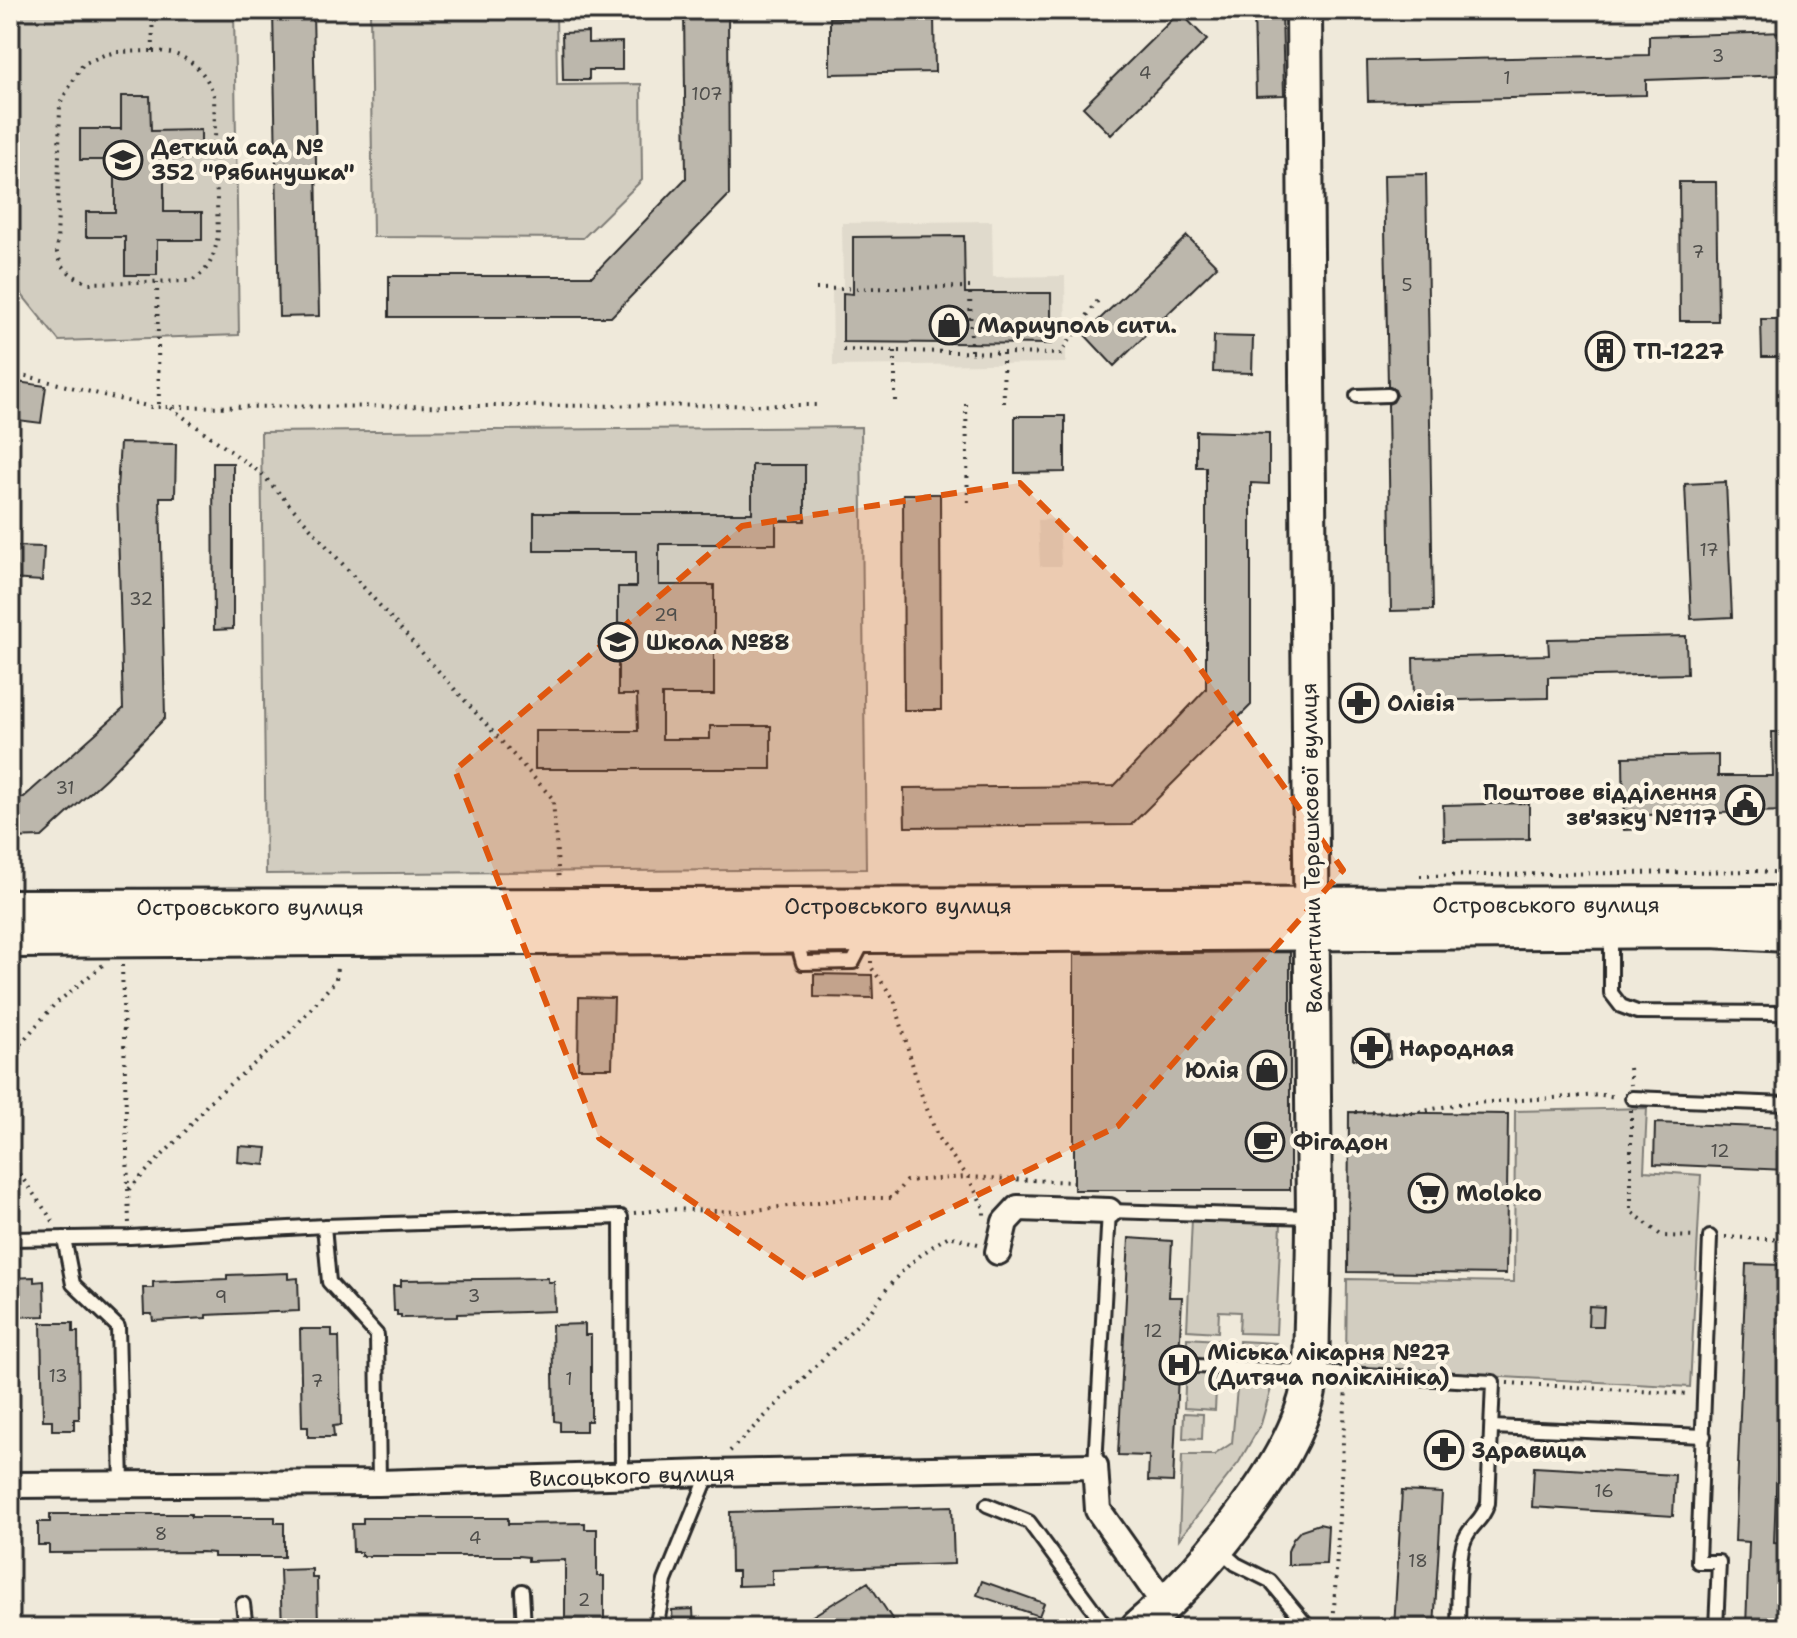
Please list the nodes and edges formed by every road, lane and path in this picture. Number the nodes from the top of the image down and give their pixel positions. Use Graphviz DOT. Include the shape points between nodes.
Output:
graph roads {
  1 [pos="152,10"];
  2 [pos="1304,10"];
  3 [pos="153,51"];
  4 [pos="157,282"];
  5 [pos="816,289"];
  6 [pos="1099,299"];
  7 [pos="843,350"];
  8 [pos="895,351"];
  9 [pos="971,352"];
  10 [pos="1003,353"];
  11 [pos="10,372"];
  12 [pos="1388,395"];
  13 [pos="1357,396"];
  14 [pos="895,404"];
  15 [pos="966,404"];
  16 [pos="1004,404"];
  17 [pos="821,405"];
  18 [pos="159,407"];
  19 [pos="169,407"];
  20 [pos="968,508"];
  21 [pos="561,906"];
  22 [pos="10,907"];
  23 [pos="1787,907"];
  24 [pos="1312,919"];
  25 [pos="1610,931"];
  26 [pos="1787,934"];
  27 [pos="870,935"];
  28 [pos="338,938"];
  29 [pos="10,940"];
  30 [pos="120,946"];
  31 [pos="1787,1013"];
  32 [pos="10,1056"];
  33 [pos="1629,1068"];
  34 [pos="1632,1098"];
  35 [pos="1787,1104"];
  36 [pos="1355,1112"];
  37 [pos="10,1161"];
  38 [pos="968,1177"];
  39 [pos="1074,1182"];
  40 [pos="129,1189"];
  41 [pos="1109,1211"];
  42 [pos="621,1217"];
  43 [pos="1314,1217"];
  44 [pos="983,1220"];
  45 [pos="324,1226"];
  46 [pos="983,1232"];
  47 [pos="130,1237"];
  48 [pos="1710,1237"];
  49 [pos="64,1238"];
  50 [pos="10,1239"];
  51 [pos="1787,1240"];
  52 [pos="998,1252"];
  53 [pos="1179,1365"];
  54 [pos="1311,1372"];
  55 [pos="1347,1374"];
  56 [pos="1493,1382"];
  57 [pos="1703,1394"];
  58 [pos="1492,1427"];
  59 [pos="1704,1436"];
  60 [pos="1095,1466"];
  61 [pos="709,1473"];
  62 [pos="622,1477"];
  63 [pos="11,1483"];
  64 [pos="379,1483"];
  65 [pos="122,1484"];
  66 [pos="987,1505"];
  67 [pos="1217,1547"];
  68 [pos="522,1591"];
  69 [pos="243,1604"];
  70 [pos="1165,1605"];
  71 [pos="246,1628"];
  72 [pos="524,1628"];
  73 [pos="656,1628"];
  74 [pos="1107,1628"];
  75 [pos="1138,1628"];
  76 [pos="1309,1628"];
  77 [pos="1333,1628"];
  78 [pos="1458,1628"];
  79 [pos="1716,1628"];
  1 -- 3 [label="path"];
  2 -- 24 [label="street, Валентини Терешкової вулиця"];
  3 -- 4 [label="path" via="190,61 211,88 218,236 202,275 191,281"];
  3 -- 4 [label="path" via="117,52 83,64 60,103 57,253 61,266 88,283"];
  4 -- 18 [label="path"];
  5 -- 9 [label="path" via="970,287"];
  6 -- 10 [label="path" via="1060,354"];
  7 -- 8 [label="path"];
  8 -- 9 [label="path"];
  8 -- 14 [label="path"];
  9 -- 10 [label="path"];
  10 -- 16 [label="path"];
  11 -- 18 [label="path"];
  12 -- 13 [label="lane"];
  15 -- 20 [label="path"];
  17 -- 19 [label="path"];
  18 -- 19 [label="path"];
  19 -- 21 [label="path" via="262,474 553,799"];
  21 -- 22 [label="street, Островського вулиця"];
  21 -- 24 [label="street, Островського вулиця"];
  23 -- 24 [label="street, Островського вулиця"];
  24 -- 25 [label="street, Островського вулиця"];
  24 -- 27 [label="street, Островського вулиця"];
  24 -- 43 [label="street, Валентини Терешкової вулиця"];
  25 -- 26 [label="street, Островського вулиця"];
  25 -- 31 [label="lane" via="1611,993 1621,1006 1637,1012"];
  27 -- 28 [label="street, Островського вулиця"];
  27 -- 38 [label="path" via="871,967 894,999 938,1138"];
  28 -- 30 [label="street, Островського вулиця"];
  28 -- 40 [label="path" via="336,980 285,1038 211,1100"];
  29 -- 30 [label="street, Островського вулиця"];
  30 -- 32 [label="path" via="54,1005"];
  30 -- 40 [label="path"];
  33 -- 34 [label="path"];
  34 -- 35 [label="lane"];
  34 -- 36 [label="path" via="1601,1095 1458,1104 1414,1113"];
  34 -- 48 [label="path" via="1631,1211 1662,1236"];
  37 -- 49 [label="path"];
  38 -- 39 [label="path"];
  38 -- 42 [label="path" via="906,1181 892,1198 739,1212 647,1210"];
  38 -- 44 [label="path" via="984,1208"];
  40 -- 47 [label="path"];
  41 -- 43 [label="lane"];
  41 -- 52 [label="street" via="1018,1208 1005,1222"];
  41 -- 60 [label="lane"];
  42 -- 45 [label="lane"];
  42 -- 62 [label="lane"];
  43 -- 54 [label="street, Валентини Терешкової вулиця"];
  45 -- 47 [label="lane"];
  45 -- 64 [label="lane" via="329,1282 377,1335"];
  46 -- 61 [label="path" via="982,1245 949,1236 923,1252"];
  47 -- 49 [label="lane"];
  48 -- 51 [label="path"];
  48 -- 57 [label="lane"];
  49 -- 50 [label="lane"];
  49 -- 65 [label="lane" via="73,1284 118,1327"];
  53 -- 54 [label="lane"];
  54 -- 55 [label="lane"];
  54 -- 67 [label="street, Валентини Терешкової вулиця" via="1294,1433"];
  55 -- 56 [label="lane"];
  55 -- 77 [label="path"];
  56 -- 57 [label="path"];
  56 -- 58 [label="lane"];
  57 -- 59 [label="lane"];
  58 -- 59 [label="lane"];
  58 -- 78 [label="lane" via="1488,1503 1483,1519 1463,1543"];
  59 -- 79 [label="lane" via="1698,1562 1719,1562"];
  60 -- 61 [label="street, Висоцького вулиця"];
  60 -- 70 [label="street" via="1098,1510"];
  61 -- 62 [label="street, Висоцького вулиця"];
  61 -- 73 [label="lane" via="665,1581"];
  62 -- 64 [label="street, Висоцького вулиця"];
  63 -- 65 [label="street, Висоцького вулиця"];
  64 -- 65 [label="street, Висоцького вулиця"];
  66 -- 74 [label="lane" via="1029,1522"];
  67 -- 70 [label="street, Валентини Терешкової вулиця"];
  67 -- 76 [label="lane" via="1236,1564 1270,1581"];
  68 -- 72 [label="lane"];
  69 -- 71 [label="lane"];
  70 -- 75 [label="street, Валентини Терешкової вулиця"];
}
